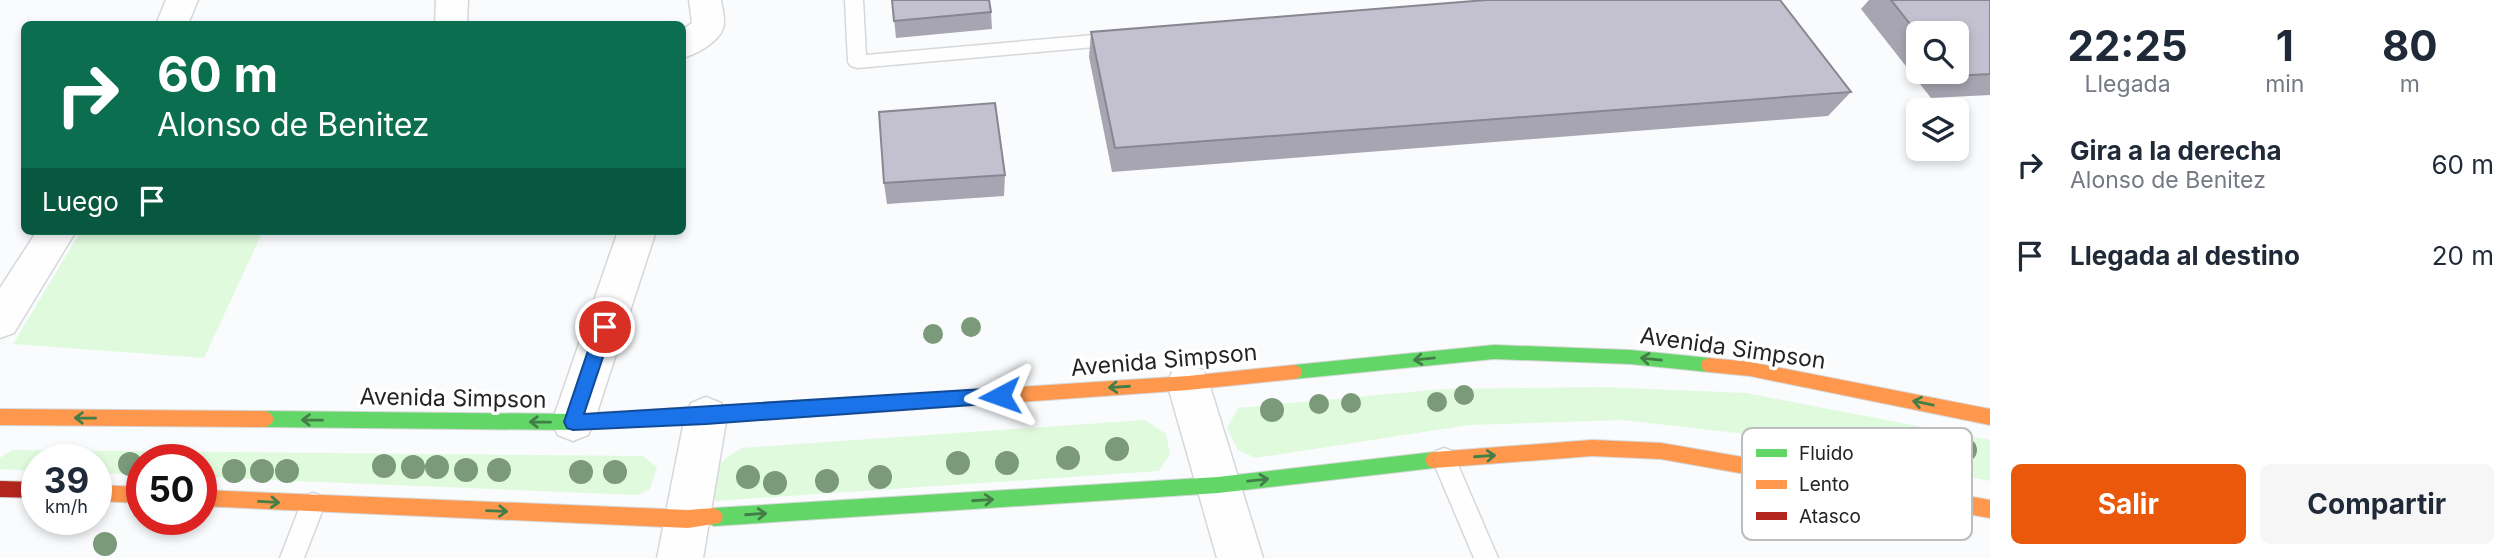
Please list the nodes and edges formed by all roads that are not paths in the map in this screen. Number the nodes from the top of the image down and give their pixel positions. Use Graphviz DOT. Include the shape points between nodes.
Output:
graph roads {
  1 [pos="182,0"];
  2 [pos="452,0"];
  3 [pos="705,0"];
  4 [pos="854,0"];
  5 [pos="173,21"];
  6 [pos="451,21"];
  7 [pos="1130,38"];
  8 [pos="686,44"];
  9 [pos="54,235"];
  10 [pos="635,235"];
  11 [pos="0,321"];
  12 [pos="1188,383"];
  13 [pos="706,416"];
  14 [pos="0,417"];
  15 [pos="1990,417"];
  16 [pos="573,422"];
  17 [pos="1444,459"];
  18 [pos="1742,465"];
  19 [pos="1218,485"];
  20 [pos="0,489"];
  21 [pos="21,490"];
  22 [pos="217,499"];
  23 [pos="313,504"];
  24 [pos="1972,506"];
  25 [pos="1990,509"];
  26 [pos="684,538"];
  27 [pos="292,558"];
  28 [pos="1240,558"];
  29 [pos="1486,558"];
  1 -- 5 [label="street"];
  2 -- 6 [label="street"];
  3 -- 8 [label="street" via="708,27"];
  4 -- 7 [label="lane" via="857,62"];
  9 -- 11 [label="street"];
  10 -- 16 [label="street"];
  12 -- 13 [label="main road, Avenida Simpson, one-way"];
  15 -- 12 [label="main road, Avenida Simpson, one-way" via="1750,369 1630,357 1494,352"];
  12 -- 19 [label="street"];
  13 -- 16 [label="main road, Avenida Simpson"];
  13 -- 26 [label="street"];
  16 -- 14 [label="main road, Avenida Simpson, one-way"];
  17 -- 18 [label="main road, one-way" via="1592,448 1661,451"];
  19 -- 17 [label="main road, one-way"];
  17 -- 29 [label="lane"];
  26 -- 19 [label="main road, one-way"];
  19 -- 28 [label="street"];
  20 -- 21 [label="main road"];
  22 -- 23 [label="main road, one-way"];
  23 -- 26 [label="main road, one-way"];
  23 -- 27 [label="lane"];
  24 -- 25 [label="main road, one-way"];
}
